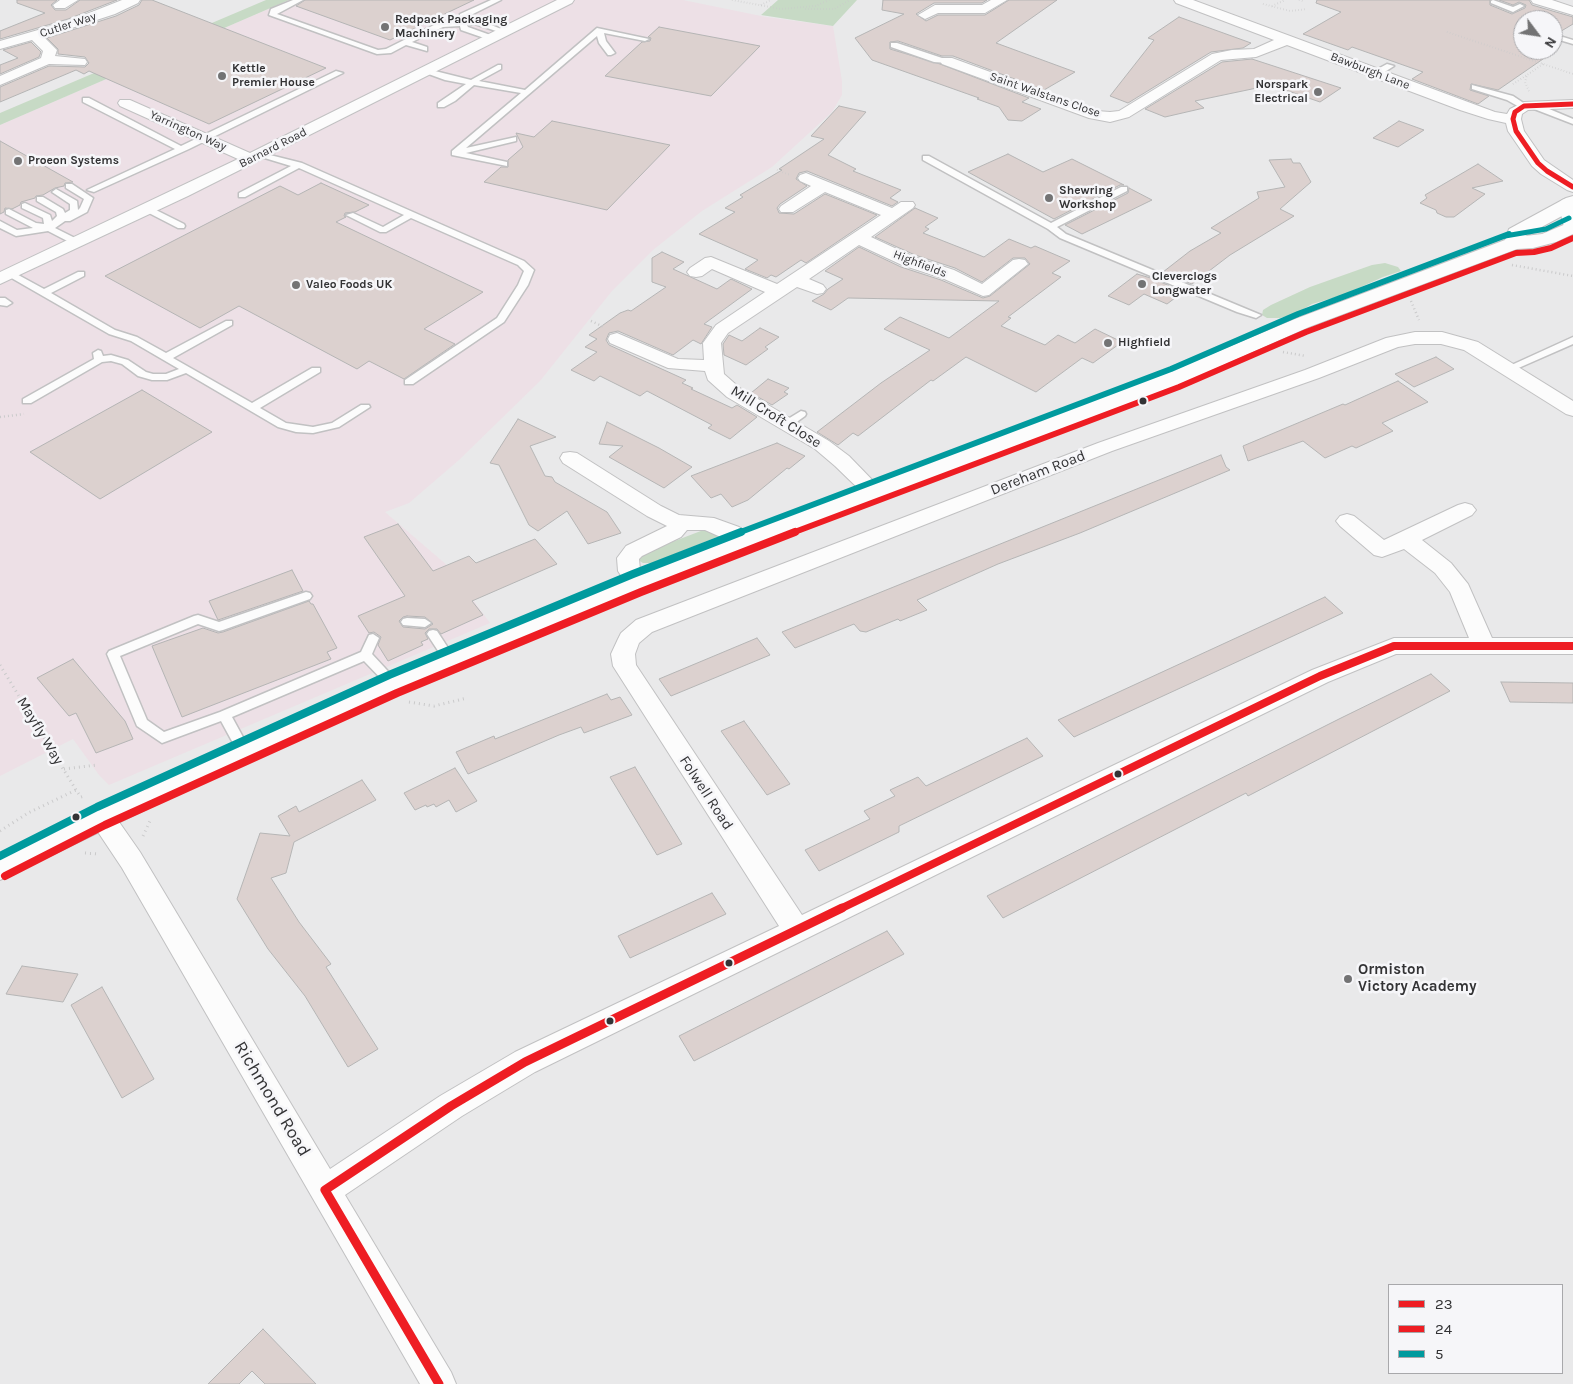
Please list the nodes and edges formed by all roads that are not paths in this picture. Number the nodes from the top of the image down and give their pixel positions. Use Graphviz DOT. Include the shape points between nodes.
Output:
graph roads {
  1 [pos="133,0"];
  2 [pos="299,0"];
  3 [pos="497,0"];
  4 [pos="567,0"];
  5 [pos="1000,0"];
  6 [pos="1180,0"];
  7 [pos="1538,0"];
  8 [pos="1493,2"];
  9 [pos="525,6"];
  10 [pos="1520,6"];
  11 [pos="543,12"];
  12 [pos="1573,12"];
  13 [pos="925,15"];
  14 [pos="464,22"];
  15 [pos="600,30"];
  16 [pos="496,35"];
  17 [pos="36,36"];
  18 [pos="645,39"];
  19 [pos="1288,39"];
  20 [pos="405,42"];
  21 [pos="0,45"];
  22 [pos="894,45"];
  23 [pos="424,49"];
  24 [pos="611,53"];
  25 [pos="47,60"];
  26 [pos="947,61"];
  27 [pos="80,62"];
  28 [pos="498,67"];
  29 [pos="426,70"];
  30 [pos="339,73"];
  31 [pos="0,81"];
  32 [pos="471,82"];
  33 [pos="1474,87"];
  34 [pos="526,92"];
  35 [pos="86,100"];
  36 [pos="125,103"];
  37 [pos="1573,104"];
  38 [pos="441,105"];
  39 [pos="1533,105"];
  40 [pos="1513,119"];
  41 [pos="1573,122"];
  42 [pos="205,138"];
  43 [pos="514,139"];
  44 [pos="181,149"];
  45 [pos="455,153"];
  46 [pos="256,156"];
  47 [pos="926,158"];
  48 [pos="504,164"];
  49 [pos="299,165"];
  50 [pos="806,178"];
  51 [pos="824,185"];
  52 [pos="69,186"];
  53 [pos="1124,189"];
  54 [pos="91,190"];
  55 [pos="56,192"];
  56 [pos="242,196"];
  57 [pos="40,199"];
  58 [pos="1572,199"];
  59 [pos="25,206"];
  60 [pos="148,209"];
  61 [pos="787,209"];
  62 [pos="9,212"];
  63 [pos="350,215"];
  64 [pos="410,215"];
  65 [pos="0,224"];
  66 [pos="1573,225"];
  67 [pos="182,226"];
  68 [pos="1051,227"];
  69 [pos="50,228"];
  70 [pos="858,237"];
  71 [pos="78,243"];
  72 [pos="1514,243"];
  73 [pos="727,252"];
  74 [pos="711,262"];
  75 [pos="1019,264"];
  76 [pos="696,272"];
  77 [pos="81,274"];
  78 [pos="6,277"];
  79 [pos="795,279"];
  80 [pos="817,288"];
  81 [pos="778,291"];
  82 [pos="44,294"];
  83 [pos="1256,315"];
  84 [pos="229,323"];
  85 [pos="617,340"];
  86 [pos="1573,340"];
  87 [pos="165,358"];
  88 [pos="713,366"];
  89 [pos="1510,368"];
  90 [pos="186,370"];
  91 [pos="316,370"];
  92 [pos="409,382"];
  93 [pos="27,401"];
  94 [pos="366,407"];
  95 [pos="252,408"];
  96 [pos="1573,410"];
  97 [pos="570,458"];
  98 [pos="873,491"];
  99 [pos="1466,510"];
  100 [pos="1347,521"];
  101 [pos="682,522"];
  102 [pos="1406,539"];
  103 [pos="745,541"];
  104 [pos="637,583"];
  105 [pos="306,596"];
  106 [pos="407,622"];
  107 [pos="425,623"];
  108 [pos="433,634"];
  109 [pos="373,638"];
  110 [pos="1573,646"];
  111 [pos="1484,647"];
  112 [pos="623,654"];
  113 [pos="366,655"];
  114 [pos="450,660"];
  115 [pos="398,691"];
  116 [pos="224,715"];
  117 [pos="244,750"];
  118 [pos="91,807"];
  119 [pos="0,867"];
  120 [pos="796,930"];
  121 [pos="325,1190"];
  122 [pos="439,1384"];
  1 -- 17 [label="street, Cutler Way" via="101,15"];
  2 -- 20 [label="lane" via="274,11 273,15 377,52"];
  3 -- 14 [label="lane" via="463,16"];
  4 -- 11 [label="street, Barnard Road"];
  5 -- 13 [label="street" via="984,9 935,9"];
  6 -- 19 [label="street, Bawburgh Lane"];
  7 -- 12 [label="street"];
  8 -- 10 [label="lane" via="1513,10"];
  9 -- 11 [label="street"];
  11 -- 16 [label="street, Barnard Road"];
  14 -- 16 [label="lane" via="476,22"];
  14 -- 16 [label="lane" via="464,28"];
  14 -- 20 [label="lane" via="441,25"];
  15 -- 18 [label="lane"];
  15 -- 24 [label="lane" via="602,41"];
  15 -- 34 [label="lane"];
  16 -- 29 [label="street, Barnard Road"];
  17 -- 21 [label="street, Cutler Way"];
  17 -- 25 [label="street" via="50,50"];
  19 -- 26 [label="street, Saint Walstans Close" via="1256,53 1217,57 1124,114 1110,117 1094,115 970,63"];
  19 -- 40 [label="street, Bawburgh Lane" via="1383,69 1471,110"];
  20 -- 23 [label="lane"];
  22 -- 26 [label="lane"];
  25 -- 27 [label="street"];
  25 -- 31 [label="street"];
  28 -- 32 [label="lane"];
  29 -- 32 [label="lane"];
  29 -- 46 [label="street, Barnard Road"];
  30 -- 42 [label="lane"];
  32 -- 34 [label="lane"];
  32 -- 38 [label="lane" via="457,96"];
  33 -- 39 [label="lane"];
  34 -- 45 [label="lane"];
  35 -- 44 [label="lane"];
  36 -- 42 [label="street, Yarrington Way"];
  37 -- 39 [label="street"];
  39 -- 40 [label="street" via="1516,112"];
  39 -- 41 [label="lane"];
  40 -- 58 [label="street" via="1516,131 1538,163 1539,174 1550,188"];
  42 -- 44 [label="lane"];
  42 -- 46 [label="street, Yarrington Way"];
  43 -- 45 [label="lane"];
  44 -- 54 [label="lane"];
  45 -- 48 [label="lane"];
  46 -- 49 [label="lane"];
  46 -- 60 [label="street, Barnard Road"];
  47 -- 68 [label="lane"];
  49 -- 56 [label="lane"];
  49 -- 64 [label="lane"];
  50 -- 51 [label="street"];
  51 -- 61 [label="street"];
  51 -- 70 [label="street" via="900,209"];
  52 -- 69 [label="lane" via="89,198 84,210"];
  53 -- 68 [label="lane"];
  55 -- 69 [label="lane" via="74,203 74,211"];
  57 -- 69 [label="lane" via="60,211 61,217"];
  58 -- 66 [label="main road"];
  58 -- 72 [label="main road" via="1516,233"];
  59 -- 69 [label="lane" via="47,217"];
  60 -- 67 [label="lane"];
  60 -- 71 [label="street, Barnard Road"];
  62 -- 69 [label="lane" via="33,225"];
  63 -- 64 [label="lane" via="383,230"];
  64 -- 92 [label="lane" via="521,263 528,270 523,285 501,320"];
  65 -- 69 [label="lane" via="16,233"];
  66 -- 72 [label="main road" via="1549,238"];
  68 -- 83 [label="lane" via="1063,236"];
  69 -- 71 [label="lane"];
  70 -- 75 [label="street, Highfields" via="908,261 948,274 977,296"];
  70 -- 79 [label="street"];
  71 -- 78 [label="street, Barnard Road"];
  72 -- 98 [label="main road" via="1302,323 1175,378"];
  73 -- 74 [label="street"];
  74 -- 76 [label="street"];
  74 -- 81 [label="street"];
  77 -- 82 [label="lane"];
  78 -- 82 [label="lane"];
  79 -- 80 [label="street"];
  79 -- 81 [label="street"];
  81 -- 88 [label="street" via="722,329 712,343"];
  82 -- 87 [label="lane"];
  84 -- 87 [label="lane"];
  85 -- 88 [label="street" via="631,355 675,364"];
  86 -- 89 [label="lane"];
  87 -- 90 [label="lane"];
  88 -- 98 [label="street, Mill Croft Close" via="715,376 734,393 794,419"];
  89 -- 96 [label="street, Dereham Road"];
  89 -- 112 [label="street, Dereham Road" via="1471,346 1442,338 1392,342 1312,374 1105,447 644,626 629,639"];
  90 -- 93 [label="lane" via="152,377 125,362 98,356"];
  90 -- 95 [label="lane"];
  91 -- 95 [label="lane"];
  94 -- 95 [label="lane" via="334,425 314,430 282,425"];
  97 -- 101 [label="street" via="654,511"];
  98 -- 103 [label="main road"];
  99 -- 102 [label="street"];
  100 -- 102 [label="street" via="1382,550"];
  101 -- 103 [label="street" via="707,523"];
  101 -- 104 [label="street" via="673,532 634,551 628,558 629,571"];
  102 -- 111 [label="street" via="1443,568 1460,589"];
  103 -- 104 [label="main road"];
  104 -- 114 [label="main road"];
  105 -- 116 [label="lane" via="219,628 198,619 113,654 142,723 162,738"];
  106 -- 107 [label="lane"];
  108 -- 114 [label="lane"];
  109 -- 113 [label="lane"];
  110 -- 111 [label="street"];
  111 -- 120 [label="street" via="1394,646 1320,676"];
  112 -- 120 [label="street, Folwell Road" via="625,666 661,724"];
  113 -- 115 [label="lane"];
  113 -- 116 [label="lane"];
  114 -- 115 [label="main road"];
  115 -- 117 [label="main road"];
  116 -- 117 [label="lane"];
  117 -- 118 [label="main road"];
  118 -- 119 [label="main road"];
  118 -- 121 [label="street, Richmond Road" via="131,860"];
  120 -- 121 [label="street" via="525,1062 451,1106"];
  121 -- 122 [label="street, Richmond Road"];
}
